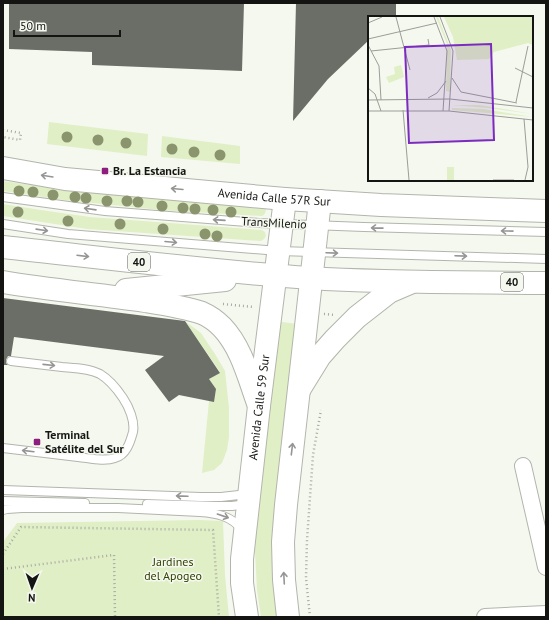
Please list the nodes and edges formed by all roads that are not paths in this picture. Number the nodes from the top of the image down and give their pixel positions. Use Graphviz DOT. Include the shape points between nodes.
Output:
graph roads {
  1 [pos="3,168"];
  2 [pos="3,197"];
  3 [pos="285,199"];
  4 [pos="320,201"];
  5 [pos="546,211"];
  6 [pos="3,224"];
  7 [pos="282,224"];
  8 [pos="317,226"];
  9 [pos="546,232"];
  10 [pos="3,247"];
  11 [pos="278,251"];
  12 [pos="314,252"];
  13 [pos="546,259"];
  14 [pos="276,275"];
  15 [pos="311,278"];
  16 [pos="415,281"];
  17 [pos="3,282"];
  18 [pos="546,283"];
  19 [pos="83,292"];
  20 [pos="10,361"];
  21 [pos="299,390"];
  22 [pos="259,406"];
  23 [pos="3,448"];
  24 [pos="524,466"];
  25 [pos="3,490"];
  26 [pos="248,499"];
  27 [pos="3,501"];
  28 [pos="3,510"];
  29 [pos="244,532"];
  30 [pos="546,567"];
  31 [pos="546,614"];
  32 [pos="247,617"];
  33 [pos="288,617"];
  34 [pos="486,617"];
  3 -- 1 [label="main road, Avenida Calle 57R Sur, one-way" via="66,179"];
  7 -- 2 [label="lane, TransMilenio, one-way" via="106,211"];
  3 -- 4 [label="main road, Avenida Calle 57R Sur"];
  3 -- 7 [label="main road, Avenida Calle 59 Sur"];
  4 -- 5 [label="main road, Avenida Calle 57R Sur" via="381,206"];
  4 -- 8 [label="main road"];
  6 -- 11 [label="lane, one-way" via="68,234"];
  7 -- 8 [label="lane, TransMilenio"];
  7 -- 11 [label="main road, Avenida Calle 59 Sur"];
  9 -- 8 [label="lane, TransMilenio, one-way"];
  8 -- 12 [label="main road"];
  10 -- 14 [label="main road, 40, one-way"];
  11 -- 12 [label="lane"];
  11 -- 14 [label="main road, Avenida Calle 59 Sur"];
  12 -- 13 [label="lane, one-way"];
  12 -- 15 [label="main road"];
  14 -- 15 [label="main road, 40"];
  14 -- 19 [label="main road"];
  14 -- 22 [label="main road, Avenida Calle 59 Sur"];
  15 -- 16 [label="main road, 40"];
  15 -- 21 [label="main road"];
  16 -- 18 [label="main road, 40"];
  16 -- 21 [label="main road" via="389,292 357,317 320,356"];
  17 -- 19 [label="main road"];
  19 -- 22 [label="main road" via="190,310 213,319 234,342 243,359"];
  20 -- 23 [label="lane, one-way" via="100,374 109,381 126,403 134,428 124,452 115,458 88,458"];
  33 -- 21 [label="main road, one-way" via="283,542"];
  22 -- 26 [label="main road, Avenida Calle 59 Sur"];
  24 -- 30 [label="street"];
  26 -- 25 [label="lane, one-way"];
  26 -- 27 [label="lane" via="232,506"];
  26 -- 29 [label="main road, Avenida Calle 59 Sur"];
  28 -- 29 [label="lane, one-way" via="118,508 213,513 234,521"];
  29 -- 32 [label="main road, Avenida Calle 59 Sur" via="242,583"];
  31 -- 34 [label="street"];
}
